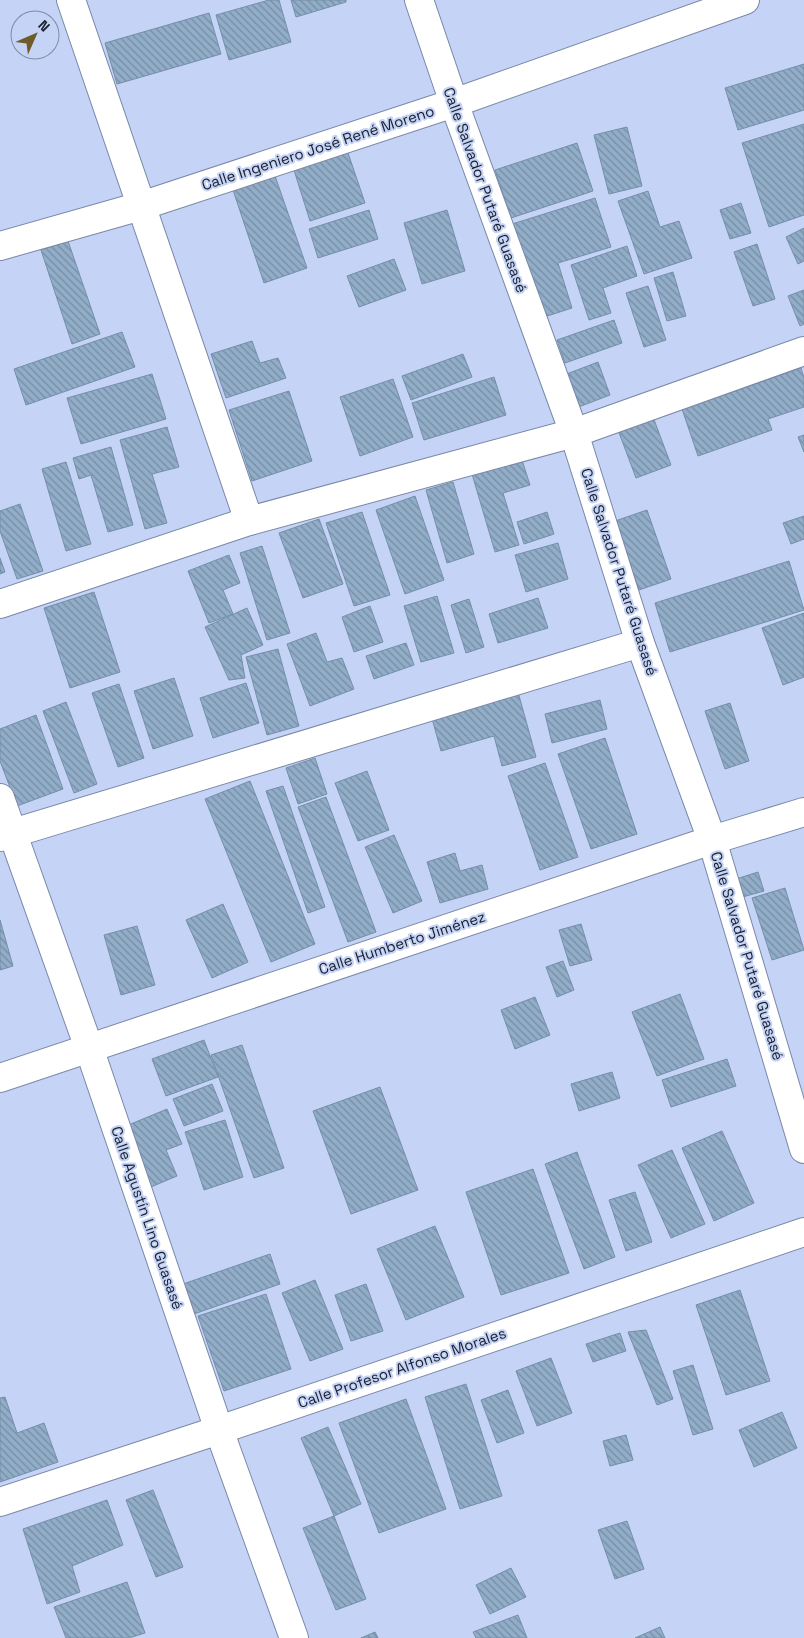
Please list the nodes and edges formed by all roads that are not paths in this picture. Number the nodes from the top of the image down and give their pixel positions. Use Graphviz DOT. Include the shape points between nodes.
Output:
graph roads {
  1 [pos="71,0"];
  2 [pos="419,0"];
  3 [pos="745,0"];
  4 [pos="454,103"];
  5 [pos="141,206"];
  6 [pos="0,246"];
  7 [pos="804,350"];
  8 [pos="574,433"];
  9 [pos="249,521"];
  10 [pos="0,604"];
  11 [pos="640,643"];
  12 [pos="0,798"];
  13 [pos="804,812"];
  14 [pos="6,835"];
  15 [pos="712,840"];
  16 [pos="89,1048"];
  17 [pos="0,1078"];
  18 [pos="804,1149"];
  19 [pos="804,1232"];
  20 [pos="219,1430"];
  21 [pos="0,1502"];
  22 [pos="294,1638"];
  1 -- 5 [label="street"];
  2 -- 4 [label="street, Calle Salvador Putaré Guasasé"];
  3 -- 4 [label="street, Calle Ingeniero José René Moreno"];
  4 -- 5 [label="street, Calle Ingeniero José René Moreno"];
  4 -- 8 [label="street, Calle Salvador Putaré Guasasé"];
  5 -- 6 [label="street, Calle Ingeniero José René Moreno"];
  5 -- 9 [label="street"];
  7 -- 8 [label="street"];
  8 -- 9 [label="street"];
  8 -- 11 [label="street, Calle Salvador Putaré Guasasé"];
  9 -- 10 [label="street"];
  11 -- 14 [label="street"];
  11 -- 15 [label="street, Calle Salvador Putaré Guasasé"];
  12 -- 14 [label="street, Calle Agustín Lino Guasasé"];
  13 -- 15 [label="street, Calle Humberto Jiménez"];
  14 -- 16 [label="street, Calle Agustín Lino Guasasé"];
  15 -- 16 [label="street, Calle Humberto Jiménez"];
  15 -- 18 [label="street, Calle Salvador Putaré Guasasé"];
  16 -- 17 [label="street, Calle Humberto Jiménez"];
  16 -- 20 [label="street, Calle Agustín Lino Guasasé"];
  19 -- 20 [label="street, Calle Profesor Alfonso Morales"];
  20 -- 21 [label="street, Calle Profesor Alfonso Morales"];
  20 -- 22 [label="street, Calle Agustín Lino Guasasé"];
}
